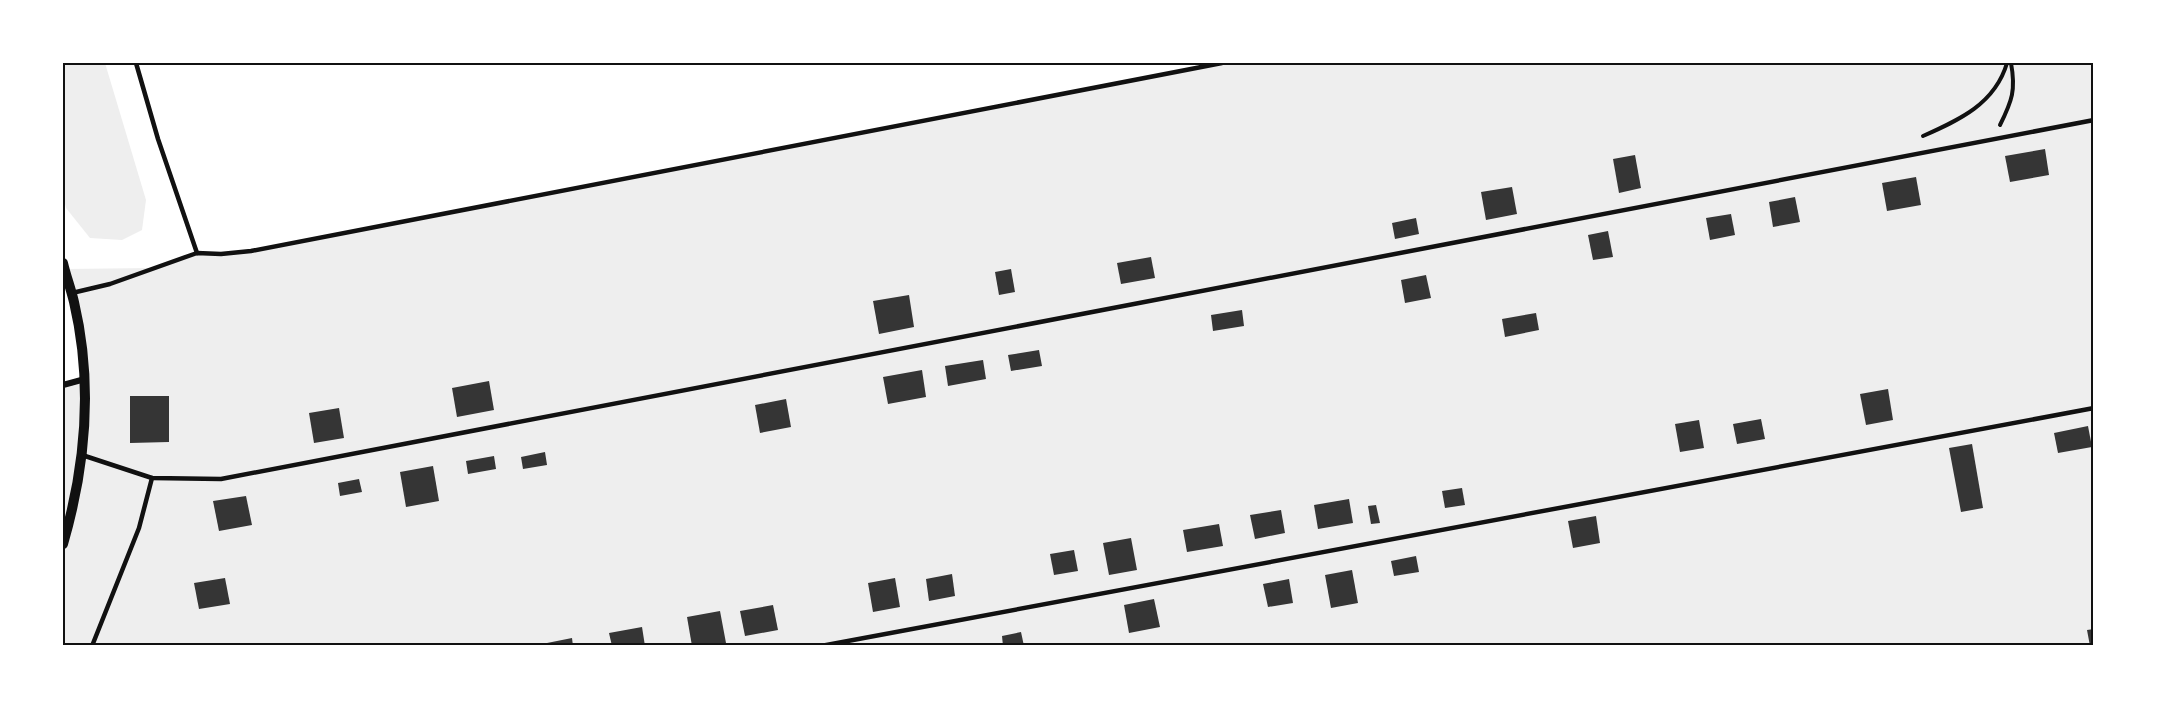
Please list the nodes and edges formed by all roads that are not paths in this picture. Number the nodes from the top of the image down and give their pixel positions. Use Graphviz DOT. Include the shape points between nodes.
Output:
graph roads {
  1 [pos="136,63"];
  2 [pos="1222,63"];
  3 [pos="2094,120"];
  4 [pos="197,253"];
  5 [pos="63,262"];
  6 [pos="72,293"];
  7 [pos="85,379"];
  8 [pos="63,385"];
  9 [pos="2094,408"];
  10 [pos="82,455"];
  11 [pos="152,478"];
  12 [pos="63,544"];
  13 [pos="92,646"];
  14 [pos="821,646"];
  1 -- 4 [label="lane"];
  2 -- 4 [label="lane" via="251,251"];
  3 -- 11 [label="lane" via="221,479"];
  4 -- 6 [label="lane" via="110,284"];
  5 -- 6 [label="street"];
  6 -- 7 [label="street"];
  7 -- 8 [label="street"];
  7 -- 10 [label="street"];
  9 -- 14 [label="lane"];
  10 -- 11 [label="lane"];
  10 -- 12 [label="street"];
  11 -- 13 [label="lane" via="139,528"];
}
